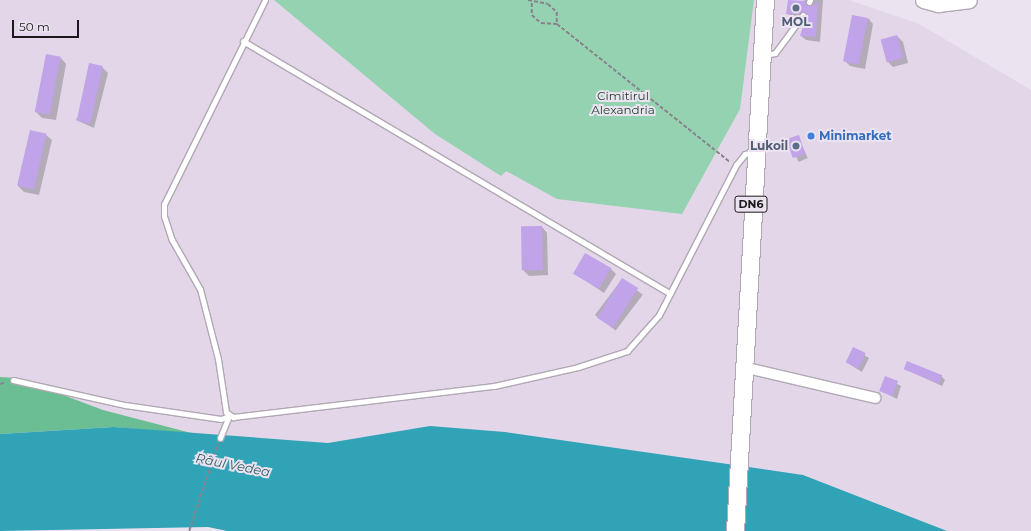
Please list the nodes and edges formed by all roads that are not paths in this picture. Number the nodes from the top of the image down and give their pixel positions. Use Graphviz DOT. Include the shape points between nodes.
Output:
graph roads {
  1 [pos="265,0"];
  2 [pos="765,0"];
  3 [pos="923,0"];
  4 [pos="969,0"];
  5 [pos="803,16"];
  6 [pos="244,41"];
  7 [pos="761,56"];
  8 [pos="754,152"];
  9 [pos="670,294"];
  10 [pos="742,367"];
  11 [pos="13,380"];
  12 [pos="875,398"];
  13 [pos="229,416"];
  14 [pos="220,438"];
  15 [pos="735,531"];
  1 -- 6 [label="lane"];
  2 -- 7 [label="main road, DN6"];
  3 -- 4 [label="main road" via="938,4"];
  5 -- 7 [label="lane" via="775,53"];
  6 -- 9 [label="lane"];
  6 -- 13 [label="lane" via="164,204 164,216 172,240 200,289 210,321"];
  7 -- 8 [label="main road, DN6"];
  8 -- 9 [label="lane" via="745,154 736,166"];
  8 -- 10 [label="main road, DN6"];
  9 -- 13 [label="lane" via="645,334 626,351 578,367 437,394"];
  10 -- 12 [label="street"];
  10 -- 15 [label="main road, DN6"];
  11 -- 13 [label="lane" via="125,405 221,419"];
  13 -- 14 [label="lane"];
}
